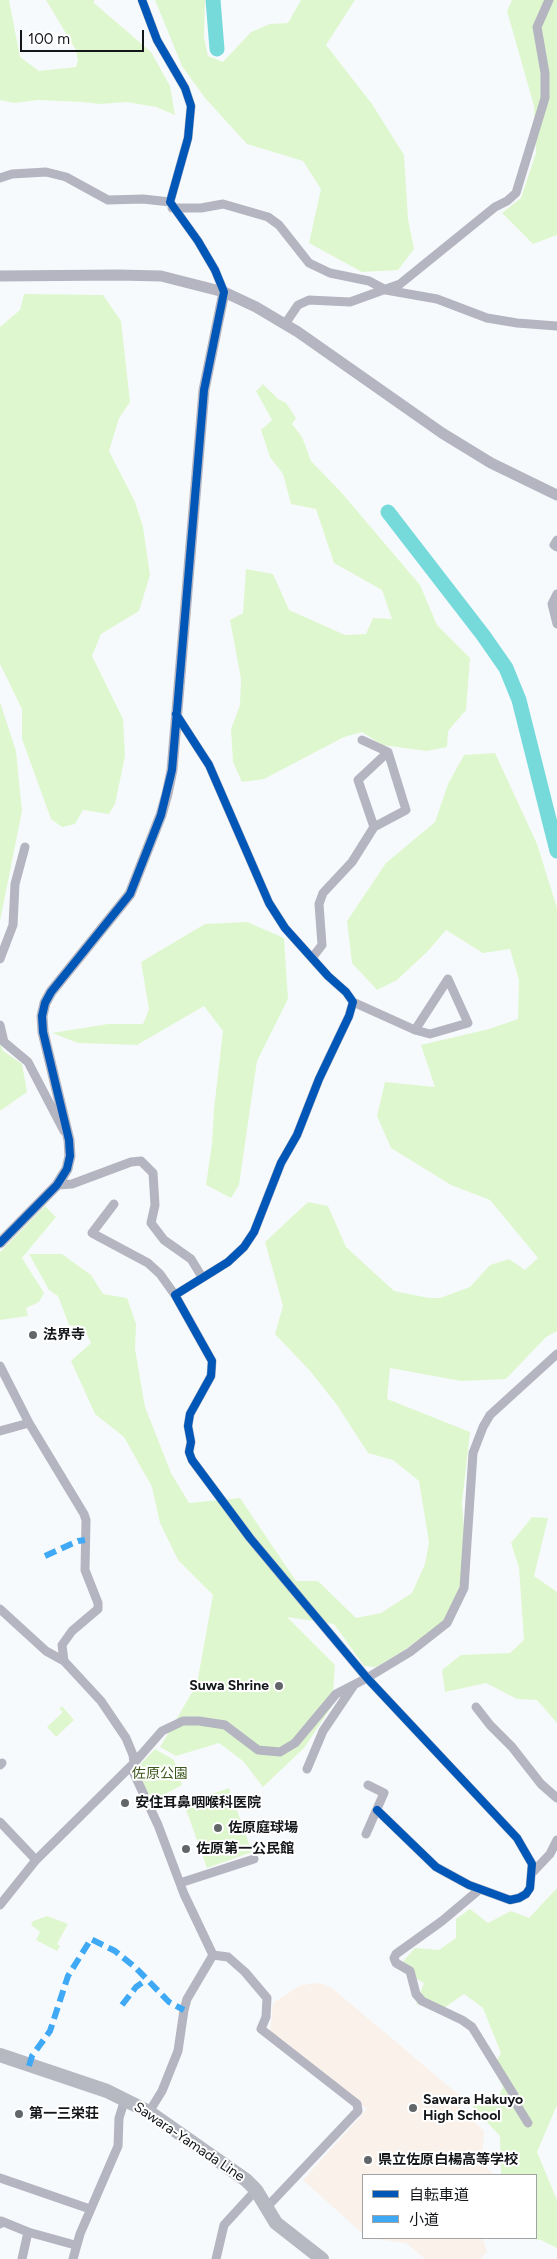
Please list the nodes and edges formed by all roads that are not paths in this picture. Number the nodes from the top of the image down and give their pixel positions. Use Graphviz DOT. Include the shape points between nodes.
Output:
graph roads {
  1 [pos="142,0"];
  2 [pos="549,0"];
  3 [pos="0,178"];
  4 [pos="171,205"];
  5 [pos="0,276"];
  6 [pos="386,290"];
  7 [pos="224,292"];
  8 [pos="285,324"];
  9 [pos="557,326"];
  10 [pos="557,495"];
  11 [pos="557,540"];
  12 [pos="557,547"];
  13 [pos="557,594"];
  14 [pos="557,624"];
  15 [pos="176,714"];
  16 [pos="362,740"];
  17 [pos="388,752"];
  18 [pos="374,827"];
  19 [pos="25,847"];
  20 [pos="312,958"];
  21 [pos="0,959"];
  22 [pos="353,1002"];
  23 [pos="0,1024"];
  24 [pos="415,1030"];
  25 [pos="69,1140"];
  26 [pos="57,1185"];
  27 [pos="114,1204"];
  28 [pos="0,1243"];
  29 [pos="202,1277"];
  30 [pos="175,1295"];
  31 [pos="557,1354"];
  32 [pos="0,1366"];
  33 [pos="29,1423"];
  34 [pos="0,1431"];
  35 [pos="0,1609"];
  36 [pos="64,1661"];
  37 [pos="367,1678"];
  38 [pos="355,1684"];
  39 [pos="476,1707"];
  40 [pos="132,1765"];
  41 [pos="307,1769"];
  42 [pos="368,1786"];
  43 [pos="557,1798"];
  44 [pos="377,1810"];
  45 [pos="0,1822"];
  46 [pos="366,1834"];
  47 [pos="557,1840"];
  48 [pos="254,1859"];
  49 [pos="36,1860"];
  50 [pos="532,1873"];
  51 [pos="180,1883"];
  52 [pos="480,1889"];
  53 [pos="0,1905"];
  54 [pos="213,1955"];
  55 [pos="1,2058"];
  56 [pos="125,2099"];
  57 [pos="149,2112"];
  58 [pos="528,2123"];
  59 [pos="0,2178"];
  60 [pos="256,2190"];
  61 [pos="266,2208"];
  62 [pos="90,2209"];
  63 [pos="0,2224"];
  64 [pos="28,2232"];
  65 [pos="75,2245"];
  66 [pos="22,2259"];
  67 [pos="72,2259"];
  68 [pos="216,2259"];
  69 [pos="322,2259"];
  1 -- 4 [label="street" via="157,40 192,106 188,138"];
  2 -- 6 [label="street" via="537,27 546,79 544,98 516,193 400,284"];
  3 -- 4 [label="street" via="46,172 66,177 108,200 144,199"];
  4 -- 6 [label="street" via="202,208 223,204 268,217 279,225 314,267 369,281"];
  4 -- 7 [label="street" via="198,241"];
  5 -- 7 [label="street" via="161,276"];
  6 -- 8 [label="street" via="350,302 309,300 298,305"];
  6 -- 9 [label="street" via="437,299 487,318"];
  7 -- 8 [label="street"];
  7 -- 15 [label="street" via="204,390"];
  8 -- 10 [label="street" via="442,433 491,463"];
  11 -- 12 [label="street" via="554,544"];
  13 -- 14 [label="street" via="552,604"];
  15 -- 20 [label="street" via="209,765 269,902 285,928"];
  15 -- 25 [label="street" via="167,794 130,894 44,1003 42,1016 46,1048"];
  16 -- 17 [label="street"];
  17 -- 18 [label="street" via="358,780"];
  17 -- 18 [label="street" via="406,810"];
  18 -- 20 [label="street" via="352,862 323,892 319,904 322,945"];
  19 -- 21 [label="street" via="15,884 13,925"];
  20 -- 22 [label="street"];
  22 -- 24 [label="street"];
  22 -- 29 [label="street" via="254,1232 228,1262"];
  23 -- 25 [label="street" via="4,1042 28,1062"];
  24 -- 24 [label="street" via="424,1015 448,979 468,1023 430,1034"];
  25 -- 26 [label="street" via="68,1169"];
  26 -- 28 [label="street"];
  26 -- 29 [label="street" via="72,1184 141,1161 153,1173 155,1205 151,1223 164,1240 190,1259"];
  27 -- 30 [label="street" via="92,1233 148,1263"];
  29 -- 30 [label="street"];
  30 -- 37 [label="street" via="212,1361 211,1376 190,1414 188,1452 192,1460 250,1538"];
  31 -- 37 [label="street" via="490,1415 476,1444 464,1588 447,1623"];
  32 -- 33 [label="street"];
  33 -- 34 [label="street"];
  33 -- 36 [label="street" via="86,1520 85,1570 98,1609 72,1631 62,1645"];
  35 -- 36 [label="street" via="46,1651"];
  36 -- 40 [label="street" via="114,1717 130,1746"];
  37 -- 38 [label="street"];
  37 -- 50 [label="street" via="517,1838 532,1864"];
  38 -- 40 [label="street" via="336,1694 295,1743 280,1752 258,1750 225,1726 183,1721 162,1731"];
  38 -- 41 [label="street" via="323,1731"];
  39 -- 43 [label="street" via="541,1784"];
  40 -- 49 [label="street"];
  40 -- 51 [label="street"];
  42 -- 44 [label="street" via="384,1793"];
  44 -- 46 [label="street"];
  44 -- 52 [label="street" via="436,1867"];
  45 -- 49 [label="street"];
  47 -- 50 [label="street" via="550,1854"];
  48 -- 51 [label="street"];
  49 -- 53 [label="street"];
  50 -- 52 [label="street" via="530,1888 519,1898 510,1900"];
  51 -- 54 [label="street"];
  52 -- 58 [label="street" via="394,1958 396,1964 410,1971 416,1994 422,2001 472,2027"];
  54 -- 57 [label="street" via="187,1999 178,2051 162,2091"];
  54 -- 61 [label="street" via="228,1957 267,1998 266,2017 261,2029 357,2104 358,2111"];
  55 -- 56 [label="main road, Sawara-Yamada Line"];
  56 -- 57 [label="main road, Sawara-Yamada Line"];
  56 -- 62 [label="street" via="119,2118 118,2146"];
  57 -- 60 [label="main road, Sawara-Yamada Line"];
  59 -- 62 [label="street"];
  60 -- 61 [label="main road, Sawara-Yamada Line"];
  60 -- 68 [label="street" via="224,2225"];
  61 -- 69 [label="main road, Sawara-Yamada Line" via="276,2223"];
  62 -- 65 [label="street"];
  63 -- 64 [label="street" via="2,2221"];
  64 -- 65 [label="street"];
  64 -- 66 [label="street"];
  65 -- 67 [label="street"];
}
